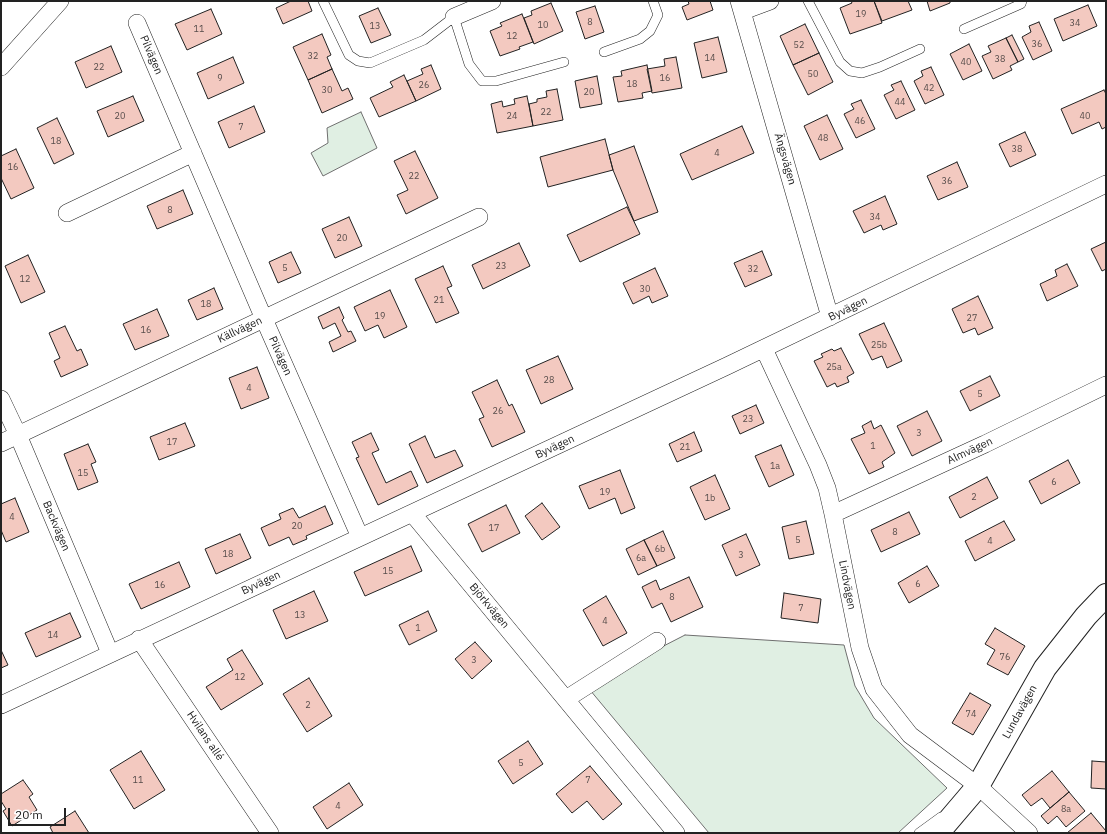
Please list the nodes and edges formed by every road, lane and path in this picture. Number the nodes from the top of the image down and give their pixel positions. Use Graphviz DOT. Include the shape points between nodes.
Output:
graph roads {
  1 [pos="60,1"];
  2 [pos="323,1"];
  3 [pos="492,1"];
  4 [pos="653,1"];
  5 [pos="770,1"];
  6 [pos="808,1"];
  7 [pos="1022,1"];
  8 [pos="741,6"];
  9 [pos="454,17"];
  10 [pos="137,23"];
  11 [pos="964,29"];
  12 [pos="920,49"];
  13 [pos="604,52"];
  14 [pos="564,62"];
  15 [pos="1,67"];
  16 [pos="192,153"];
  17 [pos="1106,184"];
  18 [pos="67,213"];
  19 [pos="479,217"];
  20 [pos="830,317"];
  21 [pos="264,319"];
  22 [pos="764,349"];
  23 [pos="1106,385"];
  24 [pos="1,399"];
  25 [pos="18,435"];
  26 [pos="1,443"];
  27 [pos="412,513"];
  28 [pos="834,514"];
  29 [pos="360,537"];
  30 [pos="1106,595"];
  31 [pos="139,639"];
  32 [pos="657,641"];
  33 [pos="110,653"];
  34 [pos="566,699"];
  35 [pos="1,704"];
  36 [pos="973,793"];
  37 [pos="270,833"];
  38 [pos="676,833"];
  39 [pos="919,833"];
  40 [pos="938,833"];
  41 [pos="1029,833"];
  1 -- 15 [label="street"];
  2 -- 9 [label="lane" via="349,55 358,61 370,63 424,40"];
  3 -- 9 [label="street"];
  4 -- 13 [label="lane" via="658,15 650,31 640,39"];
  5 -- 8 [label="street"];
  6 -- 12 [label="lane" via="840,62 850,71 862,73"];
  7 -- 11 [label="lane" via="1021,4"];
  8 -- 20 [label="street, Ängsvägen"];
  9 -- 14 [label="lane" via="469,64 482,81 496,81"];
  10 -- 16 [label="street, Pilvägen"];
  16 -- 18 [label="street"];
  16 -- 21 [label="street, Pilvägen"];
  17 -- 20 [label="street, Byvägen"];
  19 -- 21 [label="street, Källvägen"];
  20 -- 22 [label="street, Byvägen"];
  21 -- 25 [label="street, Källvägen"];
  21 -- 29 [label="street, Pilvägen"];
  22 -- 27 [label="street, Byvägen"];
  22 -- 28 [label="street, Lindvägen" via="818,465"];
  23 -- 28 [label="street, Almvägen"];
  24 -- 25 [label="street, Backvägen"];
  25 -- 26 [label="street, Källvägen"];
  25 -- 33 [label="street, Backvägen"];
  27 -- 29 [label="street, Byvägen"];
  27 -- 34 [label="street, Björkvägen"];
  28 -- 36 [label="street, Lindvägen" via="860,648 874,689 910,735"];
  29 -- 31 [label="street, Byvägen"];
  30 -- 36 [label="main road, Lundavägen" via="1044,668"];
  31 -- 33 [label="street, Byvägen"];
  31 -- 37 [label="street, Hvilans allé"];
  32 -- 34 [label="street"];
  33 -- 35 [label="street, Byvägen"];
  34 -- 38 [label="street, Björkvägen"];
  36 -- 39 [label="lane"];
  36 -- 40 [label="main road, Lundavägen"];
  36 -- 41 [label="street, Lindvägen"];
}
